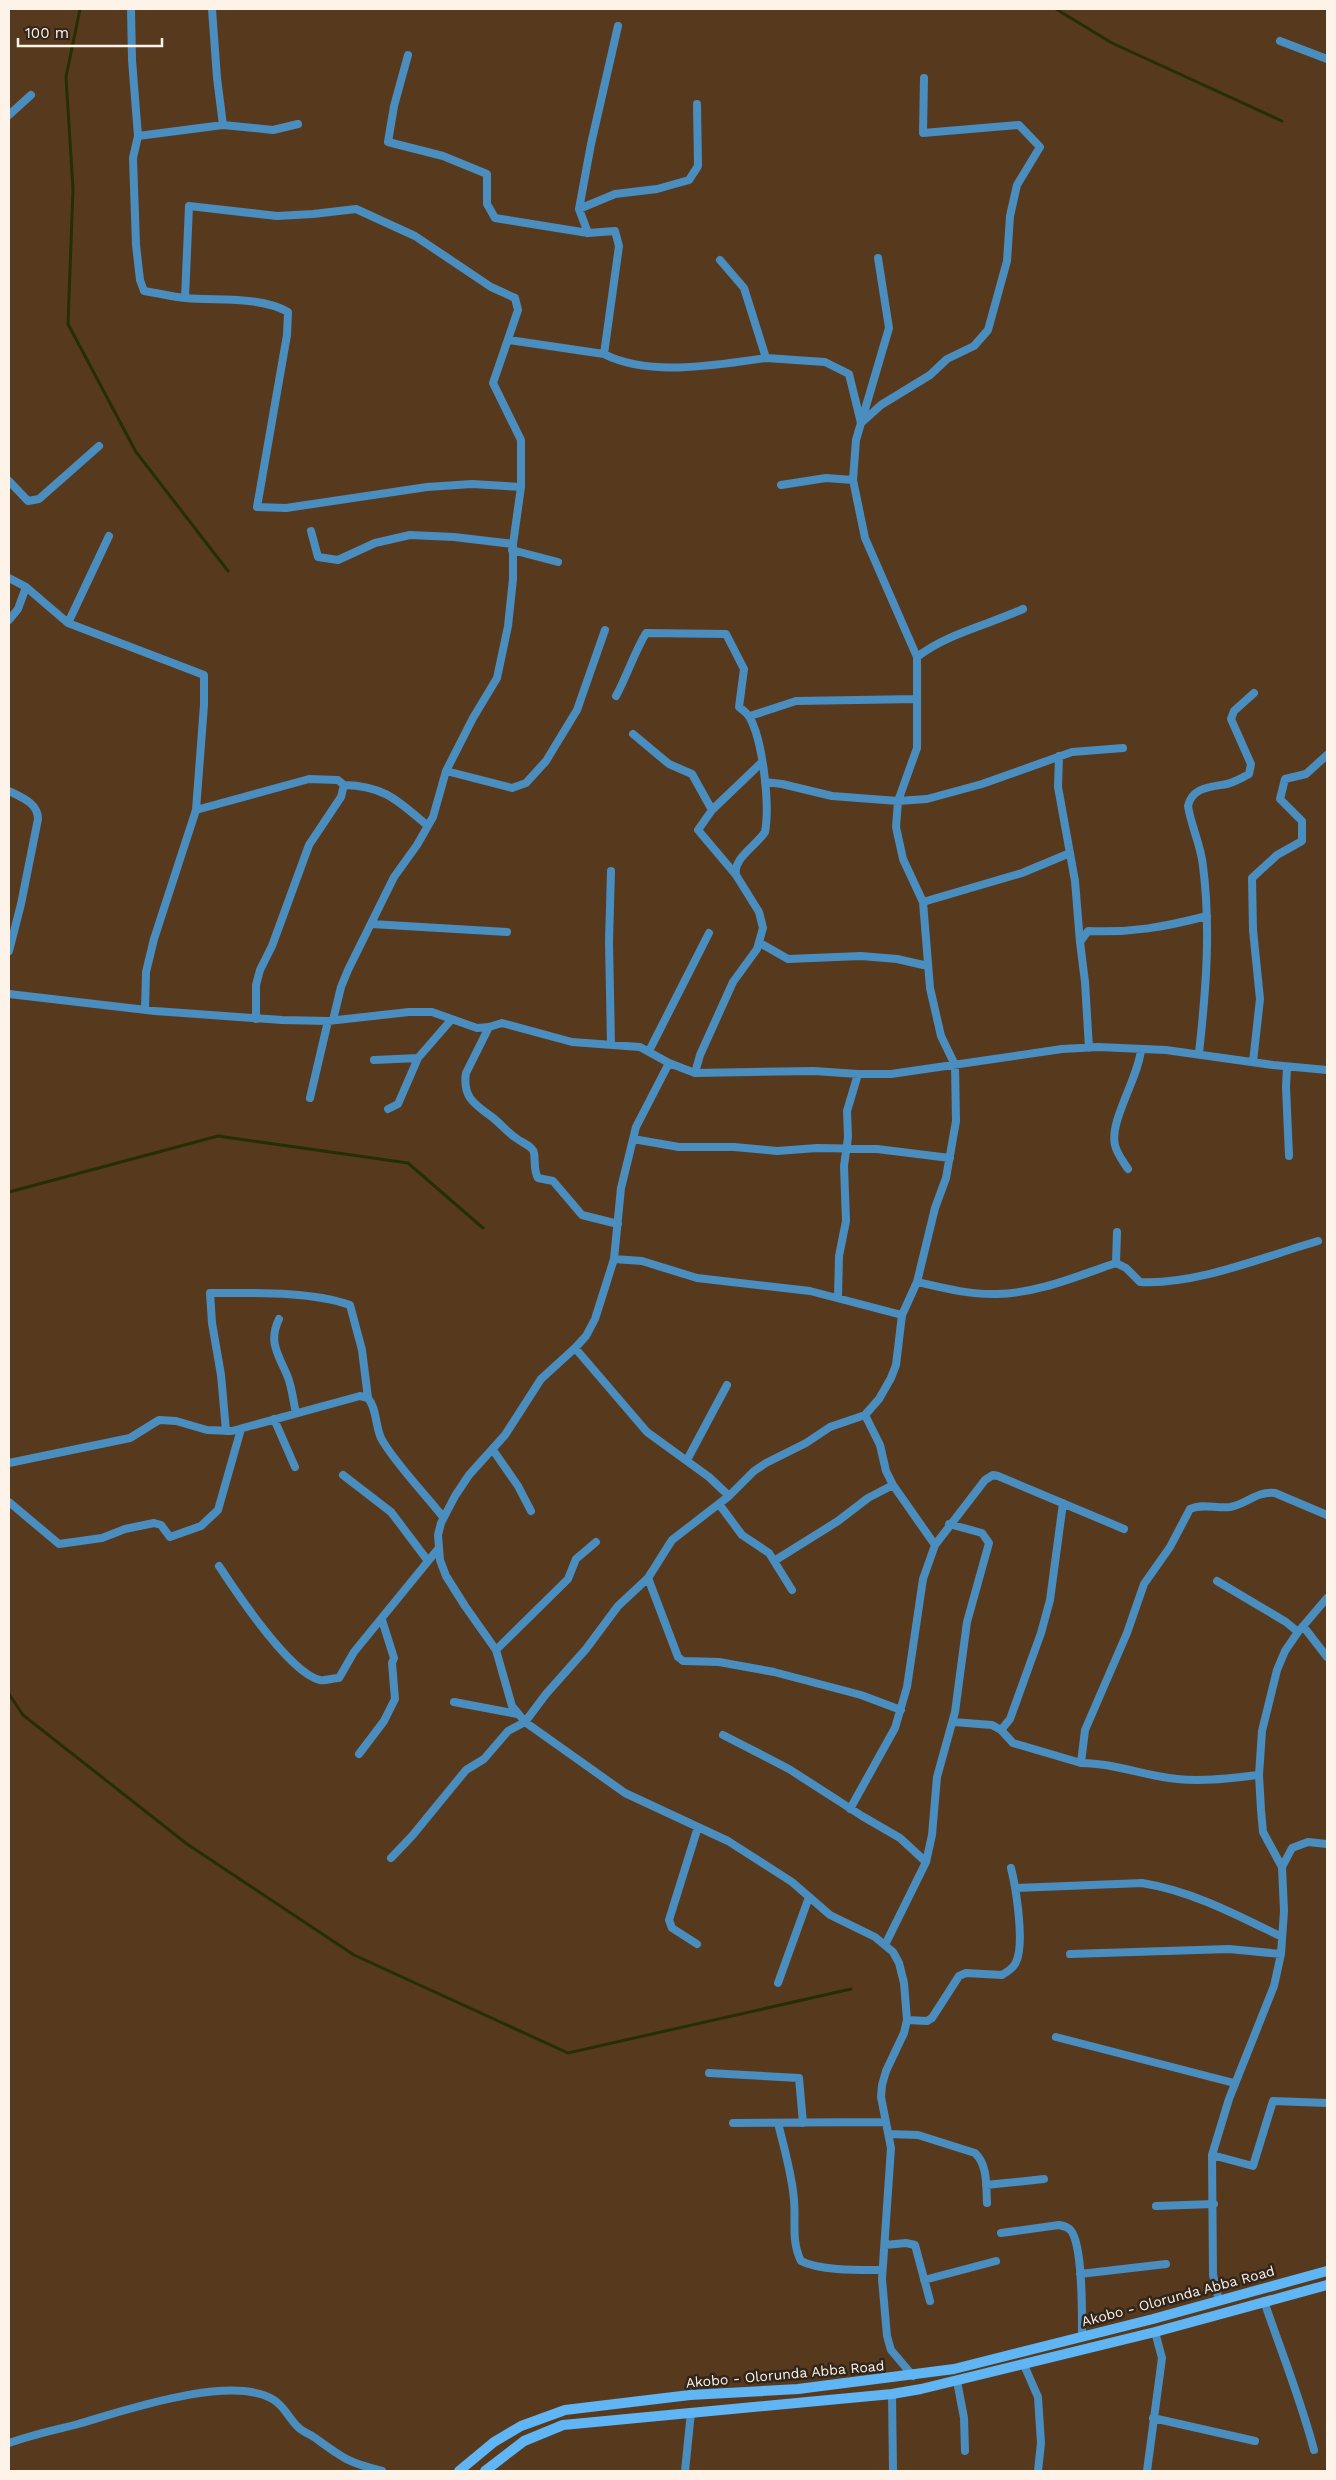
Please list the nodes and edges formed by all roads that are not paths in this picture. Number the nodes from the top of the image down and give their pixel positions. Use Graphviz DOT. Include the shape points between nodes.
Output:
graph roads {
  1 [pos="131,9"];
  2 [pos="212,9"];
  3 [pos="618,26"];
  4 [pos="1280,41"];
  5 [pos="408,55"];
  6 [pos="1327,59"];
  7 [pos="924,78"];
  8 [pos="30,95"];
  9 [pos="697,104"];
  10 [pos="9,115"];
  11 [pos="298,124"];
  12 [pos="223,125"];
  13 [pos="138,136"];
  14 [pos="579,209"];
  15 [pos="588,233"];
  16 [pos="878,258"];
  17 [pos="720,260"];
  18 [pos="185,298"];
  19 [pos="509,340"];
  20 [pos="604,354"];
  21 [pos="766,358"];
  22 [pos="861,423"];
  23 [pos="99,446"];
  24 [pos="853,480"];
  25 [pos="9,481"];
  26 [pos="781,485"];
  27 [pos="521,487"];
  28 [pos="311,531"];
  29 [pos="109,536"];
  30 [pos="512,547"];
  31 [pos="558,562"];
  32 [pos="9,578"];
  33 [pos="26,587"];
  34 [pos="1023,609"];
  35 [pos="9,620"];
  36 [pos="68,623"];
  37 [pos="605,630"];
  38 [pos="916,657"];
  39 [pos="1254,693"];
  40 [pos="616,696"];
  41 [pos="917,699"];
  42 [pos="750,716"];
  43 [pos="633,734"];
  44 [pos="1123,748"];
  45 [pos="1327,755"];
  46 [pos="1059,756"];
  47 [pos="761,762"];
  48 [pos="446,771"];
  49 [pos="765,782"];
  50 [pos="344,785"];
  51 [pos="9,790"];
  52 [pos="898,801"];
  53 [pos="196,810"];
  54 [pos="712,810"];
  55 [pos="428,826"];
  56 [pos="1070,853"];
  57 [pos="611,871"];
  58 [pos="736,875"];
  59 [pos="923,902"];
  60 [pos="1207,916"];
  61 [pos="371,924"];
  62 [pos="507,932"];
  63 [pos="709,933"];
  64 [pos="1080,942"];
  65 [pos="760,943"];
  66 [pos="9,951"];
  67 [pos="928,966"];
  68 [pos="9,994"];
  69 [pos="145,1010"];
  70 [pos="256,1019"];
  71 [pos="331,1020"];
  72 [pos="452,1020"];
  73 [pos="489,1028"];
  74 [pos="611,1045"];
  75 [pos="1089,1048"];
  76 [pos="1141,1049"];
  77 [pos="649,1051"];
  78 [pos="1199,1053"];
  79 [pos="418,1058"];
  80 [pos="374,1060"];
  81 [pos="1253,1062"];
  82 [pos="669,1063"];
  83 [pos="955,1065"];
  84 [pos="1287,1067"];
  85 [pos="1327,1070"];
  86 [pos="695,1073"];
  87 [pos="858,1074"];
  88 [pos="310,1098"];
  89 [pos="388,1109"];
  90 [pos="633,1139"];
  91 [pos="847,1148"];
  92 [pos="1289,1156"];
  93 [pos="950,1158"];
  94 [pos="1128,1169"];
  95 [pos="618,1224"];
  96 [pos="1117,1232"];
  97 [pos="1318,1241"];
  98 [pos="614,1259"];
  99 [pos="1116,1263"];
  100 [pos="918,1282"];
  101 [pos="838,1297"];
  102 [pos="902,1315"];
  103 [pos="279,1319"];
  104 [pos="575,1348"];
  105 [pos="727,1385"];
  106 [pos="368,1398"];
  107 [pos="296,1413"];
  108 [pos="865,1415"];
  109 [pos="274,1420"];
  110 [pos="241,1429"];
  111 [pos="226,1431"];
  112 [pos="493,1450"];
  113 [pos="687,1460"];
  114 [pos="9,1462"];
  115 [pos="295,1467"];
  116 [pos="343,1474"];
  117 [pos="893,1486"];
  118 [pos="729,1496"];
  119 [pos="9,1502"];
  120 [pos="1063,1503"];
  121 [pos="719,1504"];
  122 [pos="532,1511"];
  123 [pos="1327,1515"];
  124 [pos="443,1517"];
  125 [pos="949,1524"];
  126 [pos="1124,1529"];
  127 [pos="596,1542"];
  128 [pos="935,1546"];
  129 [pos="438,1549"];
  130 [pos="428,1561"];
  131 [pos="774,1561"];
  132 [pos="219,1566"];
  133 [pos="648,1578"];
  134 [pos="1217,1581"];
  135 [pos="792,1590"];
  136 [pos="1327,1598"];
  137 [pos="382,1620"];
  138 [pos="1300,1629"];
  139 [pos="496,1650"];
  140 [pos="1327,1657"];
  141 [pos="454,1702"];
  142 [pos="900,1710"];
  143 [pos="517,1714"];
  144 [pos="525,1722"];
  145 [pos="953,1722"];
  146 [pos="1001,1730"];
  147 [pos="723,1735"];
  148 [pos="359,1754"];
  149 [pos="1081,1763"];
  150 [pos="1259,1775"];
  151 [pos="850,1809"];
  152 [pos="698,1827"];
  153 [pos="1327,1844"];
  154 [pos="391,1858"];
  155 [pos="926,1862"];
  156 [pos="1282,1867"];
  157 [pos="1011,1868"];
  158 [pos="1016,1888"];
  159 [pos="809,1897"];
  160 [pos="1282,1937"];
  161 [pos="697,1944"];
  162 [pos="885,1945"];
  163 [pos="1070,1954"];
  164 [pos="1281,1954"];
  165 [pos="778,1983"];
  166 [pos="907,2020"];
  167 [pos="1056,2037"];
  168 [pos="708,2073"];
  169 [pos="1234,2083"];
  170 [pos="1327,2104"];
  171 [pos="885,2122"];
  172 [pos="734,2123"];
  173 [pos="778,2123"];
  174 [pos="803,2123"];
  175 [pos="889,2134"];
  176 [pos="1212,2156"];
  177 [pos="1044,2179"];
  178 [pos="986,2185"];
  179 [pos="987,2203"];
  180 [pos="1214,2204"];
  181 [pos="1156,2206"];
  182 [pos="1001,2233"];
  183 [pos="885,2245"];
  184 [pos="996,2261"];
  185 [pos="1166,2264"];
  186 [pos="882,2270"];
  187 [pos="1327,2271"];
  188 [pos="1080,2274"];
  189 [pos="924,2280"];
  190 [pos="1327,2285"];
  191 [pos="1219,2301"];
  192 [pos="930,2302"];
  193 [pos="1264,2302"];
  194 [pos="1155,2332"];
  195 [pos="1082,2337"];
  196 [pos="1024,2365"];
  197 [pos="913,2376"];
  198 [pos="957,2380"];
  199 [pos="892,2394"];
  200 [pos="691,2412"];
  201 [pos="1153,2418"];
  202 [pos="1255,2441"];
  203 [pos="9,2443"];
  204 [pos="965,2450"];
  205 [pos="1314,2450"];
  206 [pos="382,2471"];
  207 [pos="459,2471"];
  208 [pos="484,2471"];
  209 [pos="685,2471"];
  210 [pos="893,2471"];
  211 [pos="1038,2471"];
  212 [pos="1147,2471"];
  1 -- 13 [label="street"];
  2 -- 12 [label="street"];
  3 -- 14 [label="street"];
  4 -- 6 [label="street"];
  5 -- 15 [label="street" via="388,142 443,156 487,174 487,204 495,218"];
  7 -- 22 [label="street" via="923,133 1019,125 1040,147 1017,185 1010,216 1007,261 988,330 974,346 947,359 930,375 882,405"];
  8 -- 10 [label="street"];
  9 -- 14 [label="street" via="698,166 689,180 657,189 616,194"];
  11 -- 12 [label="street" via="272,130"];
  12 -- 13 [label="street"];
  13 -- 18 [label="street" via="133,158 140,280 144,291"];
  14 -- 15 [label="street"];
  15 -- 20 [label="street" via="615,231 619,246"];
  16 -- 22 [label="street" via="889,328"];
  17 -- 21 [label="street" via="744,288"];
  18 -- 19 [label="street" via="189,206 277,216 356,209 415,236 491,287 515,298 518,310"];
  18 -- 27 [label="street" via="275,304 288,312 286,343 257,507 286,508 427,487 472,484"];
  19 -- 20 [label="street"];
  19 -- 27 [label="street" via="493,383 521,440"];
  20 -- 21 [label="street" via="619,362 662,367"];
  21 -- 22 [label="street" via="825,362 849,374"];
  22 -- 24 [label="street" via="856,440"];
  23 -- 25 [label="street" via="39,499 28,501"];
  24 -- 26 [label="street" via="826,478"];
  24 -- 38 [label="street" via="865,538"];
  27 -- 30 [label="street"];
  28 -- 30 [label="street" via="318,557 338,560 375,543 410,535 454,537"];
  29 -- 36 [label="street"];
  30 -- 31 [label="street"];
  30 -- 48 [label="street" via="513,579 508,626 497,678"];
  32 -- 33 [label="street"];
  33 -- 35 [label="street" via="18,608"];
  33 -- 36 [label="street"];
  34 -- 38 [label="street" via="988,621 928,648"];
  36 -- 53 [label="street" via="204,675"];
  37 -- 48 [label="street" via="577,710 546,762 526,783 512,788"];
  38 -- 41 [label="street"];
  39 -- 60 [label="street" via="1234,711 1231,719 1251,764 1249,774 1236,781 1206,787 1190,799 1190,816 1203,863"];
  40 -- 42 [label="street" via="646,633 726,634 744,670 740,707"];
  41 -- 42 [label="street" via="796,702"];
  41 -- 52 [label="street" via="917,748"];
  42 -- 47 [label="street" via="760,746"];
  43 -- 54 [label="street" via="669,764 692,774"];
  44 -- 46 [label="street"];
  45 -- 81 [label="street" via="1306,774 1285,779 1280,799 1302,821 1302,841 1277,855 1252,878 1252,930 1260,999"];
  46 -- 52 [label="street" via="927,800"];
  46 -- 56 [label="street" via="1058,787"];
  47 -- 49 [label="street"];
  47 -- 54 [label="street"];
  48 -- 55 [label="street"];
  49 -- 52 [label="street" via="832,796"];
  49 -- 58 [label="street" via="765,832 737,862"];
  50 -- 53 [label="street" via="338,780 308,779"];
  50 -- 55 [label="street" via="366,786 392,796"];
  50 -- 70 [label="street" via="341,797 309,845 260,970 256,985"];
  51 -- 66 [label="street" via="32,804 38,812 38,819"];
  52 -- 59 [label="street" via="896,827 903,859"];
  53 -- 69 [label="street" via="154,940 146,972"];
  54 -- 58 [label="street" via="698,830"];
  55 -- 61 [label="street" via="401,865"];
  56 -- 59 [label="street" via="1022,873"];
  56 -- 64 [label="street"];
  57 -- 74 [label="street"];
  58 -- 65 [label="street" via="763,920"];
  59 -- 67 [label="street"];
  60 -- 64 [label="street" via="1166,927 1124,933 1088,931"];
  60 -- 78 [label="street" via="1206,992"];
  61 -- 62 [label="street"];
  61 -- 71 [label="street" via="341,987"];
  63 -- 77 [label="street"];
  64 -- 75 [label="street" via="1086,982"];
  65 -- 67 [label="street" via="788,959 861,956"];
  65 -- 86 [label="street" via="734,982"];
  67 -- 83 [label="street" via="940,1036"];
  68 -- 69 [label="street"];
  69 -- 70 [label="street"];
  70 -- 71 [label="street"];
  71 -- 72 [label="street" via="432,1012"];
  71 -- 88 [label="street"];
  72 -- 73 [label="street" via="477,1028"];
  72 -- 79 [label="street"];
  73 -- 74 [label="street" via="502,1023 572,1042"];
  73 -- 95 [label="street" via="466,1073 471,1101 533,1149 536,1154 534,1171 538,1178 553,1181 579,1213"];
  74 -- 77 [label="street" via="640,1047"];
  75 -- 76 [label="street"];
  75 -- 83 [label="street"];
  76 -- 78 [label="street"];
  76 -- 94 [label="street" via="1114,1138"];
  77 -- 82 [label="street"];
  78 -- 81 [label="street"];
  79 -- 80 [label="street"];
  79 -- 89 [label="street" via="398,1104"];
  81 -- 84 [label="street"];
  82 -- 86 [label="street"];
  82 -- 90 [label="street"];
  83 -- 87 [label="street" via="907,1072"];
  83 -- 93 [label="street" via="957,1112"];
  84 -- 85 [label="street"];
  84 -- 92 [label="street"];
  86 -- 87 [label="street" via="814,1071"];
  87 -- 91 [label="street" via="848,1102"];
  90 -- 91 [label="street" via="678,1147 777,1151"];
  90 -- 95 [label="street" via="621,1188"];
  91 -- 93 [label="street"];
  91 -- 101 [label="street" via="844,1166 846,1221 839,1256"];
  93 -- 100 [label="street"];
  95 -- 98 [label="street"];
  96 -- 99 [label="street"];
  97 -- 99 [label="street" via="1161,1283 1140,1282"];
  98 -- 101 [label="street" via="642,1262 697,1278"];
  98 -- 104 [label="street" via="595,1319"];
  99 -- 100 [label="street" via="1069,1280 1005,1294 984,1294"];
  100 -- 102 [label="street"];
  101 -- 102 [label="street"];
  102 -- 108 [label="street" via="896,1365 874,1407"];
  103 -- 107 [label="street" via="274,1336 276,1353 288,1376"];
  104 -- 112 [label="street" via="541,1379"];
  104 -- 113 [label="street" via="647,1432"];
  105 -- 113 [label="street"];
  106 -- 107 [label="street" via="360,1396"];
  106 -- 111 [label="street" via="362,1350 350,1305 338,1300 269,1294 210,1293"];
  106 -- 124 [label="street" via="382,1439"];
  107 -- 109 [label="street"];
  108 -- 117 [label="street" via="880,1445"];
  108 -- 118 [label="street" via="830,1427 754,1470"];
  109 -- 110 [label="street"];
  109 -- 115 [label="street"];
  110 -- 111 [label="street"];
  110 -- 119 [label="street" via="218,1510 201,1526 170,1537 161,1525 154,1523 102,1538 59,1544"];
  111 -- 114 [label="street" via="160,1420 130,1438"];
  112 -- 122 [label="street"];
  112 -- 124 [label="street" via="469,1475"];
  113 -- 118 [label="street"];
  116 -- 130 [label="street" via="391,1512"];
  117 -- 128 [label="street"];
  117 -- 131 [label="street" via="868,1498"];
  118 -- 121 [label="street"];
  120 -- 125 [label="street" via="993,1475 984,1480"];
  120 -- 126 [label="street"];
  120 -- 146 [label="street" via="1050,1600 1010,1719"];
  121 -- 131 [label="street" via="742,1535 769,1553"];
  121 -- 133 [label="street" via="672,1540"];
  123 -- 149 [label="street" via="1266,1492 1229,1507 1199,1506 1190,1509 1170,1547 1144,1584 1127,1633 1085,1730"];
  124 -- 129 [label="street"];
  125 -- 128 [label="street"];
  125 -- 145 [label="street" via="982,1533 989,1543 967,1622"];
  127 -- 139 [label="street" via="576,1560 568,1578"];
  128 -- 142 [label="street" via="923,1579 907,1687"];
  129 -- 130 [label="street"];
  129 -- 139 [label="street" via="446,1576"];
  130 -- 137 [label="street"];
  131 -- 135 [label="street"];
  132 -- 137 [label="street" via="255,1619 298,1666 320,1680 339,1678 354,1652"];
  133 -- 142 [label="street" via="678,1657 684,1661 719,1662 774,1672"];
  133 -- 144 [label="street" via="618,1606"];
  134 -- 138 [label="street"];
  136 -- 138 [label="street"];
  137 -- 148 [label="street" via="394,1658 395,1699 384,1721"];
  138 -- 140 [label="street"];
  138 -- 150 [label="street" via="1285,1651 1270,1694 1262,1731"];
  139 -- 143 [label="street"];
  141 -- 143 [label="street"];
  142 -- 151 [label="street" via="895,1728"];
  143 -- 144 [label="street"];
  144 -- 152 [label="street" via="625,1794"];
  144 -- 154 [label="street" via="508,1732 484,1759 466,1770"];
  145 -- 146 [label="street" via="992,1725"];
  145 -- 155 [label="street" via="937,1777"];
  146 -- 149 [label="street" via="1013,1743"];
  147 -- 151 [label="street" via="789,1769"];
  149 -- 150 [label="street" via="1177,1779"];
  150 -- 156 [label="street" via="1263,1832"];
  151 -- 155 [label="street" via="900,1838"];
  152 -- 159 [label="street" via="728,1841 792,1882"];
  152 -- 161 [label="street" via="669,1920 672,1928"];
  153 -- 156 [label="street" via="1308,1842 1292,1848"];
  155 -- 162 [label="street"];
  156 -- 160 [label="street"];
  157 -- 158 [label="street"];
  158 -- 160 [label="street" via="1142,1883 1162,1886 1208,1902"];
  158 -- 166 [label="street" via="1019,1951 1016,1964 1002,1975 966,1973 959,1976 932,2018 927,2021"];
  159 -- 162 [label="street" via="830,1915"];
  159 -- 165 [label="street"];
  160 -- 164 [label="street"];
  162 -- 166 [label="street" via="899,1963"];
  163 -- 164 [label="street" via="1229,1949"];
  164 -- 169 [label="street" via="1274,1986"];
  166 -- 171 [label="street" via="882,2085"];
  167 -- 169 [label="street"];
  168 -- 174 [label="street" via="799,2078"];
  169 -- 176 [label="street"];
  170 -- 176 [label="street" via="1273,2101 1253,2166"];
  171 -- 174 [label="street"];
  171 -- 175 [label="street"];
  172 -- 173 [label="street"];
  173 -- 174 [label="street"];
  173 -- 186 [label="street" via="794,2200 794,2243 801,2261 852,2271"];
  175 -- 178 [label="street" via="918,2135 975,2153 981,2158"];
  175 -- 183 [label="street" via="891,2148"];
  176 -- 180 [label="street"];
  177 -- 178 [label="street"];
  178 -- 179 [label="street"];
  180 -- 181 [label="street"];
  180 -- 191 [label="street" via="1213,2275"];
  182 -- 188 [label="street" via="1067,2226 1072,2233"];
  183 -- 186 [label="street"];
  183 -- 189 [label="street" via="915,2245"];
  184 -- 189 [label="street"];
  185 -- 188 [label="street"];
  186 -- 197 [label="street" via="891,2350"];
  187 -- 191 [label="main road, Akobo - Olorunda Abba Road"];
  188 -- 195 [label="street"];
  189 -- 192 [label="street"];
  190 -- 193 [label="main road, Akobo - Olorunda Abba Road"];
  191 -- 195 [label="main road, Akobo - Olorunda Abba Road"];
  193 -- 194 [label="main road, Akobo - Olorunda Abba Road"];
  193 -- 205 [label="street" via="1301,2403"];
  194 -- 196 [label="main road, Akobo - Olorunda Abba Road"];
  194 -- 201 [label="street" via="1162,2358"];
  195 -- 197 [label="main road, Akobo - Olorunda Abba Road"];
  196 -- 198 [label="main road, Akobo - Olorunda Abba Road"];
  196 -- 211 [label="street" via="1038,2397 1041,2443"];
  197 -- 207 [label="main road, Akobo - Olorunda Abba Road" via="798,2389 690,2395 565,2410 521,2426 494,2442"];
  198 -- 199 [label="main road, Akobo - Olorunda Abba Road"];
  198 -- 204 [label="street" via="964,2418"];
  199 -- 200 [label="main road, Akobo - Olorunda Abba Road"];
  199 -- 210 [label="street"];
  200 -- 208 [label="main road, Akobo - Olorunda Abba Road" via="563,2425 524,2441"];
  200 -- 209 [label="street"];
  201 -- 202 [label="street"];
  201 -- 212 [label="street"];
  203 -- 206 [label="street" via="173,2396 218,2391 248,2392 274,2400 301,2430 334,2454"];
}
